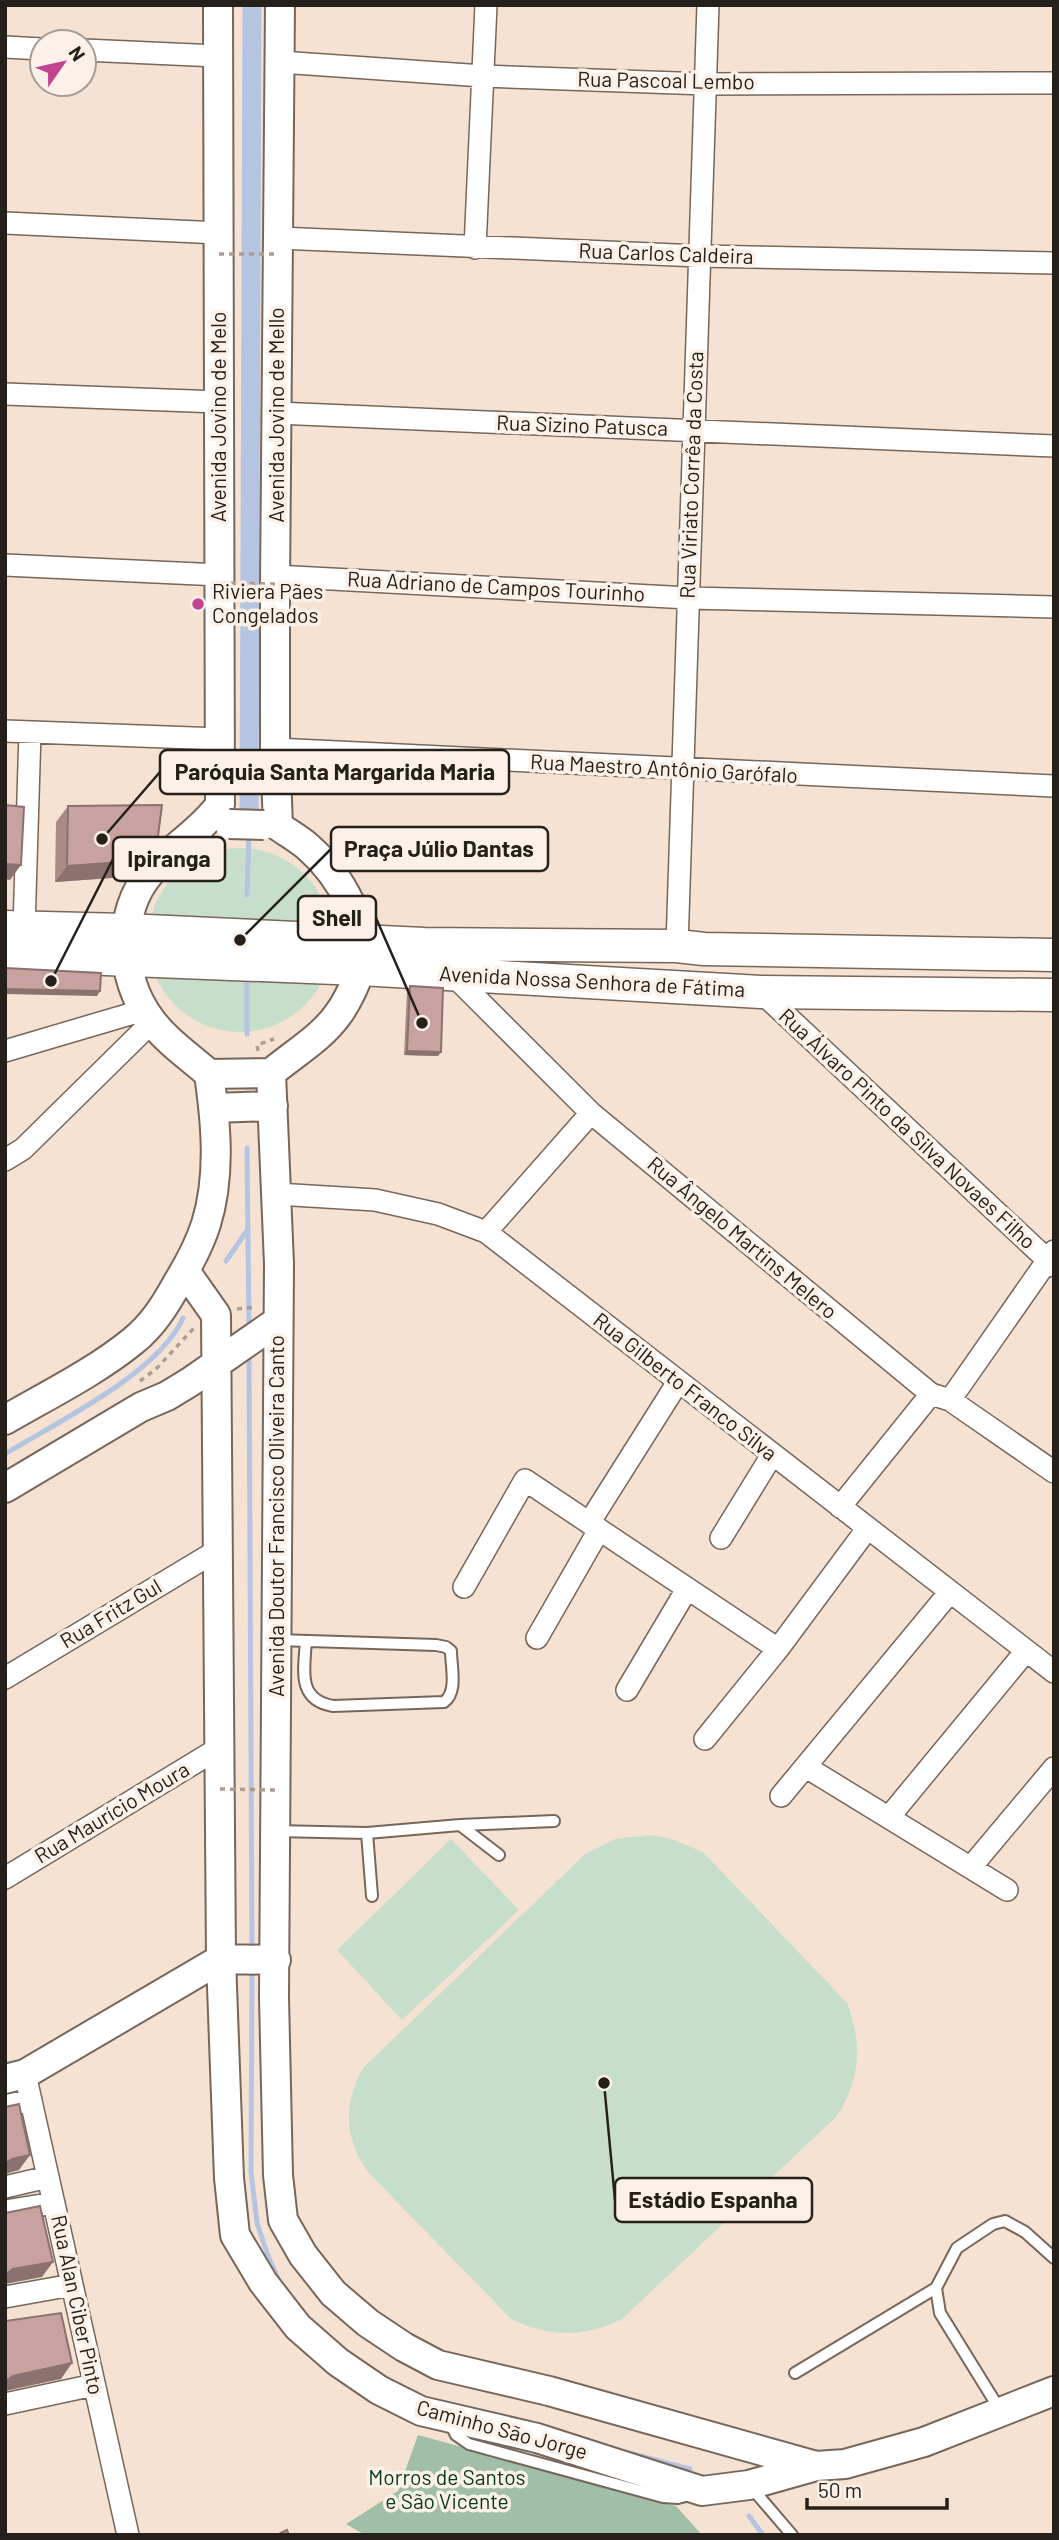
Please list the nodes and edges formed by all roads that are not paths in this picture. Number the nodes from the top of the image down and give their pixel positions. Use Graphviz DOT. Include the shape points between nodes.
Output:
graph roads {
  1 [pos="218,5"];
  2 [pos="280,5"];
  3 [pos="486,5"];
  4 [pos="708,5"];
  5 [pos="5,47"];
  6 [pos="28,48"];
  7 [pos="98,51"];
  8 [pos="217,56"];
  9 [pos="280,62"];
  10 [pos="483,76"];
  11 [pos="1054,83"];
  12 [pos="706,84"];
  13 [pos="5,223"];
  14 [pos="219,244"];
  15 [pos="278,246"];
  16 [pos="475,248"];
  17 [pos="699,256"];
  18 [pos="1054,263"];
  19 [pos="5,394"];
  20 [pos="219,402"];
  21 [pos="277,413"];
  22 [pos="693,430"];
  23 [pos="1054,446"];
  24 [pos="5,565"];
  25 [pos="220,579"];
  26 [pos="275,580"];
  27 [pos="689,598"];
  28 [pos="1054,607"];
  29 [pos="5,731"];
  30 [pos="30,732"];
  31 [pos="220,740"];
  32 [pos="275,749"];
  33 [pos="685,770"];
  34 [pos="1054,786"];
  35 [pos="218,824"];
  36 [pos="271,826"];
  37 [pos="15,928"];
  38 [pos="126,930"];
  39 [pos="677,946"];
  40 [pos="5,955"];
  41 [pos="360,955"];
  42 [pos="1054,955"];
  43 [pos="125,961"];
  44 [pos="453,975"];
  45 [pos="761,992"];
  46 [pos="1054,995"];
  47 [pos="148,1016"];
  48 [pos="5,1051"];
  49 [pos="271,1073"];
  50 [pos="209,1074"];
  51 [pos="273,1106"];
  52 [pos="214,1108"];
  53 [pos="591,1113"];
  54 [pos="5,1160"];
  55 [pos="278,1194"];
  56 [pos="486,1232"];
  57 [pos="1051,1260"];
  58 [pos="184,1271"];
  59 [pos="274,1324"];
  60 [pos="216,1366"];
  61 [pos="678,1382"];
  62 [pos="940,1397"];
  63 [pos="5,1420"];
  64 [pos="772,1455"];
  65 [pos="1054,1472"];
  66 [pos="5,1488"];
  67 [pos="840,1507"];
  68 [pos="594,1527"];
  69 [pos="867,1529"];
  70 [pos="721,1538"];
  71 [pos="218,1550"];
  72 [pos="464,1587"];
  73 [pos="687,1589"];
  74 [pos="950,1592"];
  75 [pos="537,1638"];
  76 [pos="277,1640"];
  77 [pos="306,1641"];
  78 [pos="778,1649"];
  79 [pos="1026,1651"];
  80 [pos="1054,1672"];
  81 [pos="5,1678"];
  82 [pos="626,1689"];
  83 [pos="705,1739"];
  84 [pos="219,1748"];
  85 [pos="806,1767"];
  86 [pos="1054,1768"];
  87 [pos="781,1796"];
  88 [pos="889,1818"];
  89 [pos="554,1821"];
  90 [pos="460,1825"];
  91 [pos="275,1831"];
  92 [pos="367,1833"];
  93 [pos="499,1855"];
  94 [pos="971,1867"];
  95 [pos="5,1878"];
  96 [pos="1007,1890"];
  97 [pos="372,1896"];
  98 [pos="231,1959"];
  99 [pos="272,1960"];
  100 [pos="21,2085"];
  101 [pos="5,2106"];
  102 [pos="48,2177"];
  103 [pos="5,2187"];
  104 [pos="54,2203"];
  105 [pos="5,2211"];
  106 [pos="1054,2258"];
  107 [pos="72,2285"];
  108 [pos="936,2288"];
  109 [pos="5,2297"];
  110 [pos="78,2310"];
  111 [pos="54,2314"];
  112 [pos="795,2374"];
  113 [pos="94,2385"];
  114 [pos="1054,2391"];
  115 [pos="5,2404"];
  116 [pos="1001,2412"];
  117 [pos="816,2466"];
  118 [pos="749,2485"];
  119 [pos="128,2535"];
  120 [pos="792,2535"];
  1 -- 8 [label="street, Avenida Jovino de Melo"];
  2 -- 9 [label="street, Avenida Jovino de Mello"];
  3 -- 10 [label="street"];
  4 -- 12 [label="street, Rua Viriato Corrêa da Costa"];
  5 -- 6 [label="street"];
  7 -- 8 [label="street"];
  8 -- 14 [label="street, Avenida Jovino de Melo"];
  9 -- 10 [label="street, Rua Pascoal Lembo"];
  9 -- 15 [label="street, Avenida Jovino de Mello"];
  10 -- 12 [label="street, Rua Pascoal Lembo"];
  10 -- 16 [label="street"];
  11 -- 12 [label="street, Rua Pascoal Lembo"];
  12 -- 17 [label="street, Rua Viriato Corrêa da Costa"];
  13 -- 14 [label="street"];
  14 -- 20 [label="street, Avenida Jovino de Melo"];
  15 -- 16 [label="street, Rua Carlos Caldeira"];
  15 -- 21 [label="street, Avenida Jovino de Mello"];
  16 -- 17 [label="street, Rua Carlos Caldeira"];
  17 -- 18 [label="street, Rua Carlos Caldeira"];
  17 -- 22 [label="street, Rua Viriato Corrêa da Costa"];
  19 -- 20 [label="street"];
  20 -- 25 [label="street, Avenida Jovino de Melo"];
  21 -- 22 [label="street, Rua Sizino Patusca"];
  21 -- 26 [label="street, Avenida Jovino de Mello"];
  22 -- 23 [label="street, Rua Sizino Patusca"];
  22 -- 27 [label="street, Rua Viriato Corrêa da Costa"];
  24 -- 25 [label="street"];
  25 -- 31 [label="street, Avenida Jovino de Melo"];
  26 -- 27 [label="street, Rua Adriano de Campos Tourinho"];
  26 -- 32 [label="street, Avenida Jovino de Mello"];
  27 -- 28 [label="street, Rua Adriano de Campos Tourinho"];
  27 -- 33 [label="street, Rua Viriato Corrêa da Costa"];
  29 -- 30 [label="street"];
  30 -- 31 [label="street"];
  30 -- 37 [label="street"];
  31 -- 35 [label="street, Avenida Jovino de Melo"];
  32 -- 33 [label="street, Rua Maestro Antônio Garófalo"];
  32 -- 36 [label="street, Avenida Jovino de Mello"];
  33 -- 34 [label="street, Rua Maestro Antônio Garófalo"];
  33 -- 39 [label="street, Rua Viriato Corrêa da Costa"];
  35 -- 36 [label="street, bridge"];
  35 -- 38 [label="street" via="180,843 149,874 134,900"];
  36 -- 41 [label="street" via="309,848 331,872 357,922"];
  37 -- 38 [label="main road, Avenida Nossa Senhora de Fátima"];
  38 -- 41 [label="main road, Avenida Nossa Senhora de Fátima"];
  38 -- 43 [label="street"];
  39 -- 41 [label="main road, Avenida Nossa Senhora de Fátima" via="424,944"];
  39 -- 42 [label="main road, Avenida Nossa Senhora de Fátima"];
  40 -- 43 [label="main road, Avenida Nossa Senhora de Fátima"];
  41 -- 43 [label="main road, Avenida Nossa Senhora de Fátima"];
  41 -- 44 [label="main road, Avenida Nossa Senhora de Fátima"];
  41 -- 49 [label="street" via="339,1013"];
  43 -- 47 [label="street"];
  44 -- 45 [label="main road, Avenida Nossa Senhora de Fátima"];
  44 -- 53 [label="street, Rua Ângelo Martins Melero"];
  45 -- 46 [label="main road, Avenida Nossa Senhora de Fátima"];
  45 -- 57 [label="street, Rua Álvaro Pinto da Silva Novaes Filho"];
  47 -- 48 [label="street"];
  47 -- 50 [label="street"];
  47 -- 54 [label="street" via="23,1149"];
  49 -- 50 [label="street"];
  49 -- 51 [label="street, Avenida Doutor Francisco Oliveira Canto"];
  50 -- 52 [label="street"];
  51 -- 52 [label="street"];
  51 -- 55 [label="street, Avenida Doutor Francisco Oliveira Canto"];
  52 -- 58 [label="street" via="214,1186 206,1225"];
  53 -- 56 [label="street"];
  53 -- 62 [label="street, Rua Ângelo Martins Melero"];
  55 -- 56 [label="street, Rua Gilberto Franco Silva" via="374,1200 438,1214"];
  55 -- 59 [label="street, Avenida Doutor Francisco Oliveira Canto"];
  56 -- 61 [label="street, Rua Gilberto Franco Silva"];
  57 -- 62 [label="street"];
  58 -- 60 [label="street" via="213,1312"];
  58 -- 63 [label="street" via="162,1312 135,1340"];
  59 -- 60 [label="street"];
  59 -- 76 [label="street, Avenida Doutor Francisco Oliveira Canto"];
  60 -- 66 [label="street"];
  60 -- 71 [label="street"];
  61 -- 64 [label="street, Rua Gilberto Franco Silva"];
  61 -- 68 [label="street"];
  62 -- 65 [label="street, Rua Ângelo Martins Melero"];
  62 -- 67 [label="street"];
  64 -- 67 [label="street, Rua Gilberto Franco Silva"];
  64 -- 70 [label="street"];
  67 -- 69 [label="street, Rua Gilberto Franco Silva"];
  68 -- 72 [label="street" via="524,1480"];
  68 -- 73 [label="street"];
  68 -- 75 [label="street"];
  69 -- 74 [label="street, Rua Gilberto Franco Silva"];
  69 -- 78 [label="street"];
  71 -- 81 [label="street, Rua Fritz Gul"];
  71 -- 84 [label="street"];
  73 -- 78 [label="street"];
  73 -- 82 [label="street"];
  74 -- 79 [label="street, Rua Gilberto Franco Silva"];
  74 -- 85 [label="street"];
  76 -- 77 [label="lane"];
  76 -- 91 [label="street, Avenida Doutor Francisco Oliveira Canto"];
  77 -- 77 [label="lane" via="446,1647 451,1651 452,1690 444,1702 319,1704 304,1680"];
  78 -- 83 [label="street"];
  79 -- 80 [label="street, Rua Gilberto Franco Silva"];
  79 -- 88 [label="street"];
  84 -- 95 [label="street, Rua Maurício Moura"];
  84 -- 98 [label="street" via="228,1787"];
  85 -- 87 [label="street"];
  85 -- 88 [label="street"];
  86 -- 94 [label="street"];
  88 -- 94 [label="street"];
  89 -- 90 [label="lane"];
  90 -- 92 [label="lane"];
  90 -- 93 [label="lane"];
  91 -- 92 [label="lane"];
  91 -- 99 [label="street, Avenida Doutor Francisco Oliveira Canto"];
  92 -- 97 [label="lane"];
  94 -- 96 [label="street"];
  98 -- 99 [label="street"];
  98 -- 100 [label="street"];
  98 -- 118 [label="street, Caminho São Jorge" via="229,2178 235,2235 298,2327 379,2390 421,2412 537,2438 702,2491"];
  99 -- 117 [label="street, Caminho São Jorge" via="283,2220 333,2293 368,2323 438,2365 549,2390"];
  100 -- 101 [label="street"];
  100 -- 102 [label="street, Rua Alan Ciber Pinto"];
  102 -- 103 [label="street"];
  102 -- 104 [label="street, Rua Alan Ciber Pinto"];
  104 -- 105 [label="street"];
  104 -- 107 [label="street, Rua Alan Ciber Pinto"];
  106 -- 108 [label="lane" via="1025,2232 1005,2221 993,2224 957,2248"];
  107 -- 109 [label="street"];
  107 -- 110 [label="street, Rua Alan Ciber Pinto"];
  108 -- 112 [label="lane"];
  108 -- 116 [label="lane" via="940,2313"];
  110 -- 111 [label="street"];
  110 -- 113 [label="street, Rua Alan Ciber Pinto"];
  113 -- 115 [label="street"];
  113 -- 119 [label="street, Rua Alan Ciber Pinto"];
  114 -- 116 [label="street, Caminho São Jorge"];
  116 -- 117 [label="street, Caminho São Jorge" via="924,2442 845,2465"];
  117 -- 118 [label="street, Caminho São Jorge"];
  118 -- 120 [label="lane"];
}
